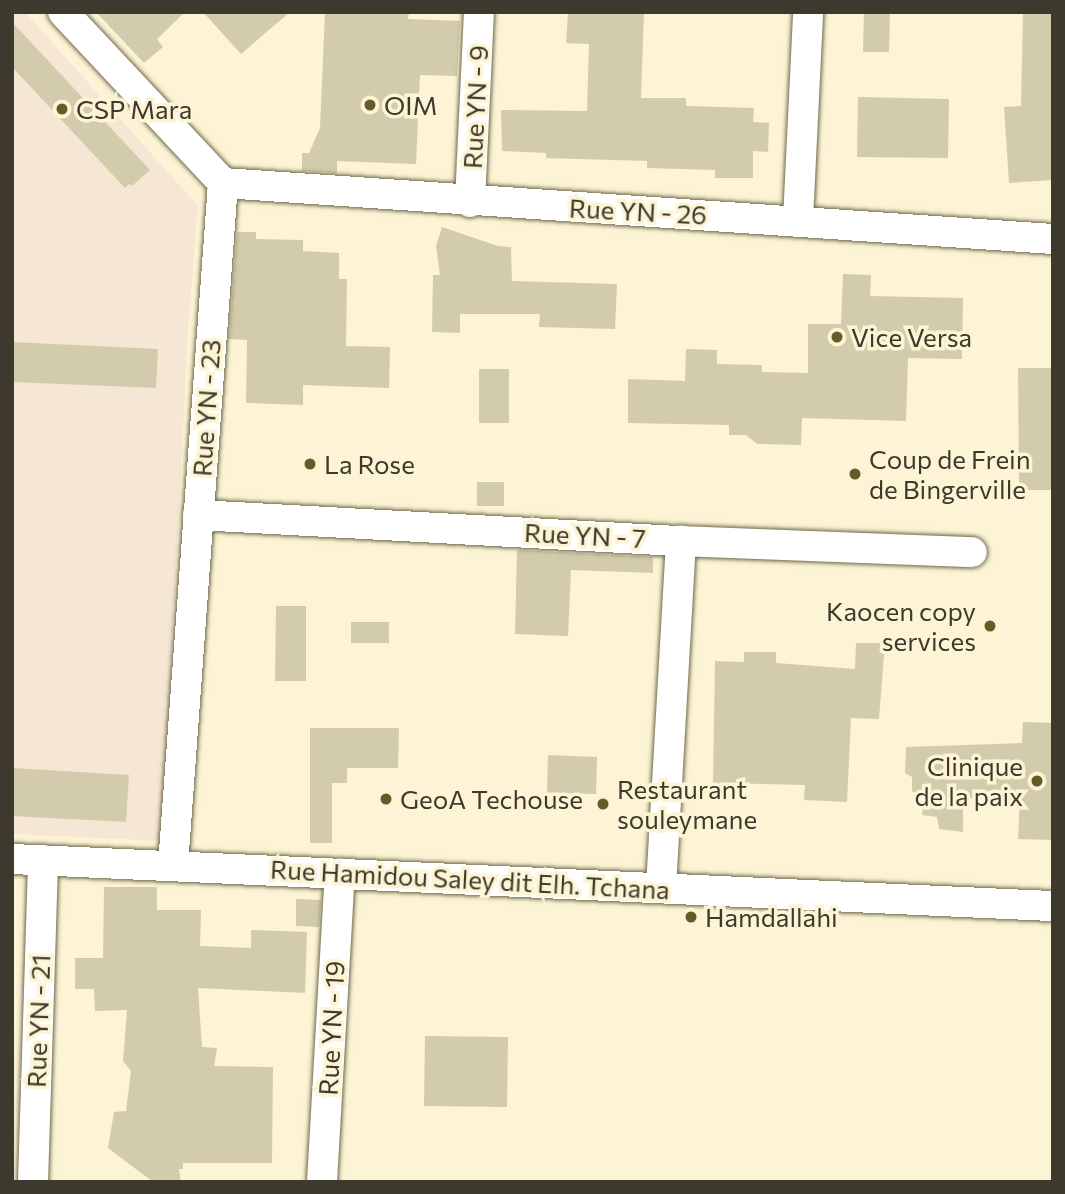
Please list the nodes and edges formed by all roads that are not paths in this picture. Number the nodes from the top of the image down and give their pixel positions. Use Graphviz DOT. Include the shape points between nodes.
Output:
graph roads {
  1 [pos="63,12"];
  2 [pos="480,12"];
  3 [pos="808,12"];
  4 [pos="223,183"];
  5 [pos="470,202"];
  6 [pos="798,220"];
  7 [pos="1053,239"];
  8 [pos="198,515"];
  9 [pos="681,541"];
  10 [pos="972,552"];
  11 [pos="12,859"];
  12 [pos="43,860"];
  13 [pos="173,866"];
  14 [pos="340,874"];
  15 [pos="661,888"];
  16 [pos="1053,906"];
  17 [pos="33,1182"];
  18 [pos="321,1182"];
  1 -- 4 [label="street"];
  2 -- 5 [label="street, Rue YN - 9"];
  3 -- 6 [label="street"];
  4 -- 5 [label="street, Rue YN - 26"];
  4 -- 8 [label="street, Rue YN - 23"];
  5 -- 6 [label="street, Rue YN - 26"];
  6 -- 7 [label="street, Rue YN - 26"];
  8 -- 9 [label="street, Rue YN - 7"];
  8 -- 13 [label="street, Rue YN - 23"];
  9 -- 10 [label="street, Rue YN - 7"];
  9 -- 15 [label="street"];
  11 -- 12 [label="street, Rue Hamidou Saley dit Elh. Tchana"];
  12 -- 13 [label="street, Rue Hamidou Saley dit Elh. Tchana"];
  12 -- 17 [label="street, Rue YN - 21"];
  13 -- 14 [label="street, Rue Hamidou Saley dit Elh. Tchana"];
  14 -- 15 [label="street, Rue Hamidou Saley dit Elh. Tchana"];
  14 -- 18 [label="street, Rue YN - 19"];
  15 -- 16 [label="street, Rue Hamidou Saley dit Elh. Tchana"];
}
